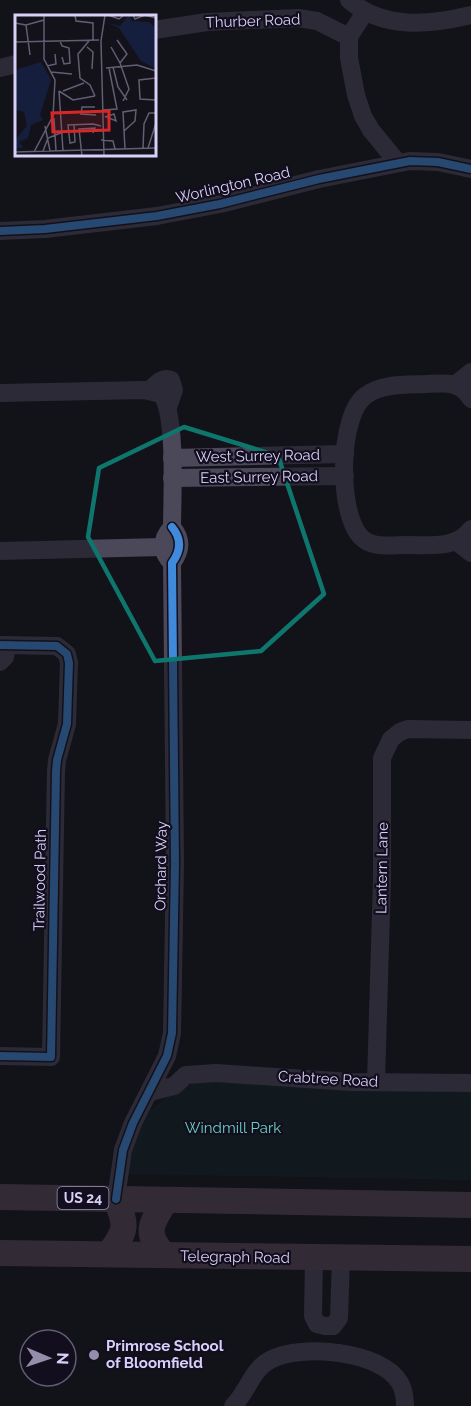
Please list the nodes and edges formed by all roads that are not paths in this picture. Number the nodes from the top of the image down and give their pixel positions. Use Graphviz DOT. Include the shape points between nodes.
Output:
graph roads {
  1 [pos="349,0"];
  2 [pos="365,12"];
  3 [pos="471,15"];
  4 [pos="156,30"];
  5 [pos="349,36"];
  6 [pos="15,64"];
  7 [pos="0,68"];
  8 [pos="398,163"];
  9 [pos="471,169"];
  10 [pos="0,231"];
  11 [pos="471,372"];
  12 [pos="456,384"];
  13 [pos="0,393"];
  14 [pos="471,399"];
  15 [pos="172,458"];
  16 [pos="345,465"];
  17 [pos="172,478"];
  18 [pos="172,527"];
  19 [pos="471,529"];
  20 [pos="162,547"];
  21 [pos="464,548"];
  22 [pos="0,551"];
  23 [pos="172,563"];
  24 [pos="2,651"];
  25 [pos="471,730"];
  26 [pos="0,1056"];
  27 [pos="167,1056"];
  28 [pos="186,1075"];
  29 [pos="376,1082"];
  30 [pos="471,1083"];
  31 [pos="150,1092"];
  32 [pos="0,1197"];
  33 [pos="116,1199"];
  34 [pos="166,1200"];
  35 [pos="471,1204"];
  36 [pos="0,1253"];
  37 [pos="109,1254"];
  38 [pos="164,1255"];
  39 [pos="314,1258"];
  40 [pos="341,1258"];
  41 [pos="471,1259"];
  42 [pos="327,1326"];
  43 [pos="325,1351"];
  44 [pos="232,1406"];
  45 [pos="405,1406"];
  1 -- 2 [label="street"];
  2 -- 3 [label="street" via="376,18 403,22 435,22"];
  2 -- 5 [label="street"];
  4 -- 5 [label="street, Thurber Road" via="207,22 298,18 317,21"];
  5 -- 8 [label="street" via="349,58 359,105 371,130"];
  6 -- 7 [label="street"];
  8 -- 9 [label="street, Worlington Road" via="424,161"];
  8 -- 10 [label="street, Worlington Road" via="157,216"];
  11 -- 12 [label="street"];
  12 -- 14 [label="street"];
  12 -- 16 [label="street" via="405,385 370,392 353,414"];
  13 -- 15 [label="street, Orchard Way" via="163,393"];
  15 -- 16 [label="street, West Surrey Road"];
  15 -- 17 [label="street, Orchard Way"];
  16 -- 17 [label="street, East Surrey Road"];
  16 -- 21 [label="street" via="352,521 366,541"];
  17 -- 18 [label="street, Orchard Way"];
  18 -- 20 [label="street, Orchard Way"];
  18 -- 23 [label="street, Orchard Way" via="177,533 179,551"];
  19 -- 21 [label="street"];
  20 -- 22 [label="street"];
  20 -- 23 [label="street"];
  23 -- 27 [label="street, Orchard Way" via="175,863 172,1033"];
  24 -- 26 [label="street, Trailwood Path" via="50,644 67,654 69,663 67,724 56,771 51,1057"];
  25 -- 29 [label="street, Lantern Lane" via="408,729 388,734 382,758"];
  27 -- 28 [label="street"];
  27 -- 31 [label="street, Orchard Way"];
  28 -- 29 [label="street, Crabtree Road" via="234,1073"];
  28 -- 31 [label="street, Crabtree Road" via="174,1086"];
  29 -- 30 [label="street, Crabtree Road"];
  31 -- 33 [label="street, Orchard Way" via="123,1150"];
  32 -- 33 [label="highway, US 24"];
  33 -- 34 [label="highway, US 24"];
  33 -- 37 [label="highway" via="125,1227"];
  34 -- 35 [label="highway, US 24"];
  34 -- 38 [label="highway" via="151,1229 154,1244"];
  36 -- 37 [label="highway, Telegraph Road"];
  37 -- 38 [label="highway, Telegraph Road"];
  38 -- 39 [label="highway, Telegraph Road"];
  39 -- 40 [label="highway, Telegraph Road"];
  39 -- 42 [label="street" via="313,1316 317,1324"];
  40 -- 41 [label="highway, Telegraph Road"];
  40 -- 42 [label="street" via="339,1318"];
  42 -- 43 [label="street"];
  43 -- 44 [label="street" via="270,1359 256,1370 243,1395"];
  43 -- 45 [label="street" via="362,1359 389,1372 400,1383"];
}
